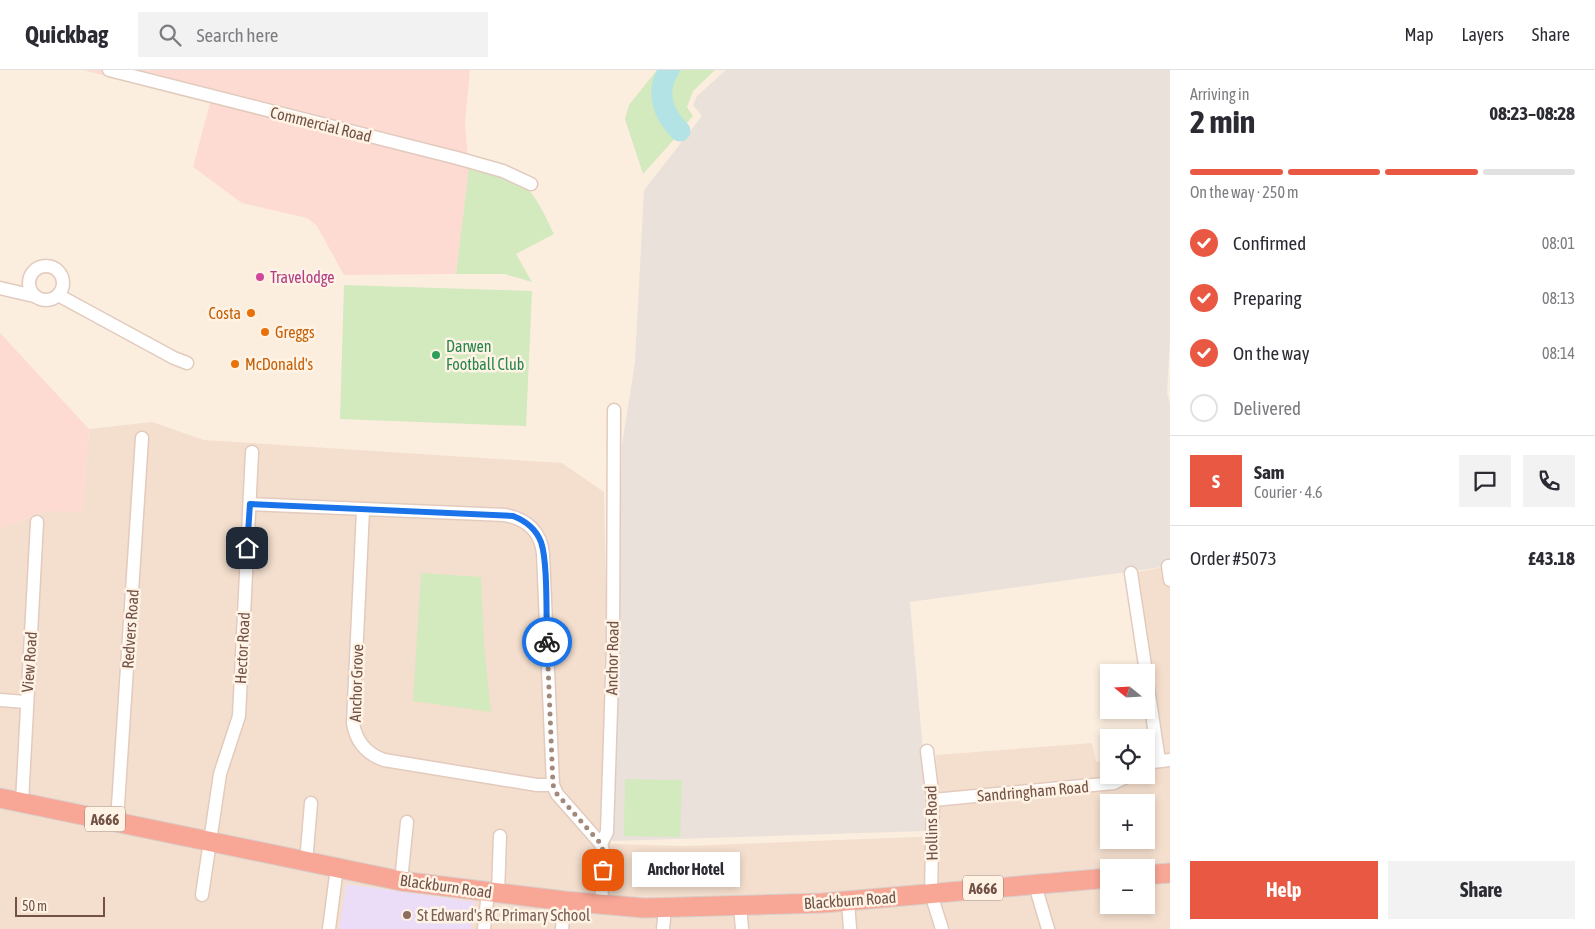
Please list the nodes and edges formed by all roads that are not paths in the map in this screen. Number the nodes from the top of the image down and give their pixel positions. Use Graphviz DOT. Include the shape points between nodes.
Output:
graph roads {
  1 [pos="109,70"];
  2 [pos="531,184"];
  3 [pos="31,275"];
  4 [pos="0,287"];
  5 [pos="58,295"];
  6 [pos="34,296"];
  7 [pos="187,363"];
  8 [pos="614,410"];
  9 [pos="142,438"];
  10 [pos="252,452"];
  11 [pos="250,504"];
  12 [pos="363,510"];
  13 [pos="37,522"];
  14 [pos="1168,566"];
  15 [pos="1131,573"];
  16 [pos="1170,580"];
  17 [pos="1145,664"];
  18 [pos="0,700"];
  19 [pos="26,702"];
  20 [pos="1155,714"];
  21 [pos="927,751"];
  22 [pos="1165,760"];
  23 [pos="1103,784"];
  24 [pos="553,785"];
  25 [pos="0,798"];
  26 [pos="933,800"];
  27 [pos="22,802"];
  28 [pos="311,802"];
  29 [pos="117,821"];
  30 [pos="406,822"];
  31 [pos="500,836"];
  32 [pos="210,840"];
  33 [pos="601,844"];
  34 [pos="306,862"];
  35 [pos="337,867"];
  36 [pos="1170,873"];
  37 [pos="1155,874"];
  38 [pos="1100,879"];
  39 [pos="401,881"];
  40 [pos="1035,885"];
  41 [pos="493,893"];
  42 [pos="931,894"];
  43 [pos="202,895"];
  44 [pos="565,901"];
  45 [pos="848,901"];
  46 [pos="602,904"];
  47 [pos="740,906"];
  48 [pos="665,908"];
  49 [pos="329,929"];
  50 [pos="484,929"];
  51 [pos="562,929"];
  52 [pos="663,929"];
  53 [pos="742,929"];
  54 [pos="850,929"];
  55 [pos="942,929"];
  56 [pos="1048,929"];
  1 -- 2 [label="street, Commercial Road" via="457,158 503,171"];
  3 -- 4 [label="street"];
  3 -- 5 [label="street" via="41,267 57,271 62,280"];
  3 -- 6 [label="street" via="30,286"];
  4 -- 6 [label="street"];
  5 -- 6 [label="street" via="45,300"];
  5 -- 7 [label="street"];
  8 -- 33 [label="street, Anchor Road" via="608,832"];
  9 -- 29 [label="street, Redvers Road"];
  10 -- 11 [label="street, Hector Road"];
  11 -- 12 [label="street"];
  11 -- 32 [label="street, Hector Road" via="238,716 220,774"];
  12 -- 24 [label="street" via="505,515 521,520 534,530 541,541 543,554"];
  12 -- 24 [label="street, Anchor Grove" via="354,724 360,743 370,754 384,760"];
  13 -- 19 [label="street, View Road"];
  14 -- 16 [label="street"];
  15 -- 17 [label="street"];
  18 -- 19 [label="street"];
  19 -- 27 [label="street, View Road"];
  20 -- 22 [label="street"];
  21 -- 26 [label="street, Hollins Road"];
  23 -- 26 [label="street, Sandringham Road"];
  24 -- 33 [label="street" via="557,794"];
  25 -- 27 [label="highway, Blackburn Road / A666"];
  26 -- 42 [label="street, Hollins Road"];
  27 -- 29 [label="highway, Blackburn Road / A666"];
  28 -- 34 [label="street"];
  29 -- 32 [label="highway, Blackburn Road / A666"];
  30 -- 39 [label="street"];
  31 -- 41 [label="street"];
  32 -- 34 [label="highway, Blackburn Road / A666"];
  32 -- 43 [label="street, Hector Road"];
  33 -- 46 [label="street, Anchor Road" via="604,854"];
  34 -- 35 [label="highway, Blackburn Road / A666"];
  35 -- 39 [label="highway, Blackburn Road / A666"];
  35 -- 49 [label="street"];
  36 -- 37 [label="highway"];
  38 -- 40 [label="highway, Blackburn Road / A666"];
  39 -- 41 [label="highway, Blackburn Road / A666"];
  40 -- 42 [label="highway, Blackburn Road / A666"];
  40 -- 56 [label="street"];
  41 -- 44 [label="highway, Blackburn Road / A666"];
  41 -- 50 [label="street"];
  42 -- 45 [label="highway, Blackburn Road / A666"];
  42 -- 55 [label="street, Hollins Road"];
  44 -- 46 [label="highway, Blackburn Road / A666"];
  44 -- 51 [label="street"];
  45 -- 47 [label="highway, Blackburn Road / A666"];
  45 -- 54 [label="street"];
  46 -- 48 [label="highway, Blackburn Road / A666"];
  47 -- 48 [label="highway, Blackburn Road / A666"];
  47 -- 53 [label="street"];
  48 -- 52 [label="street"];
}
